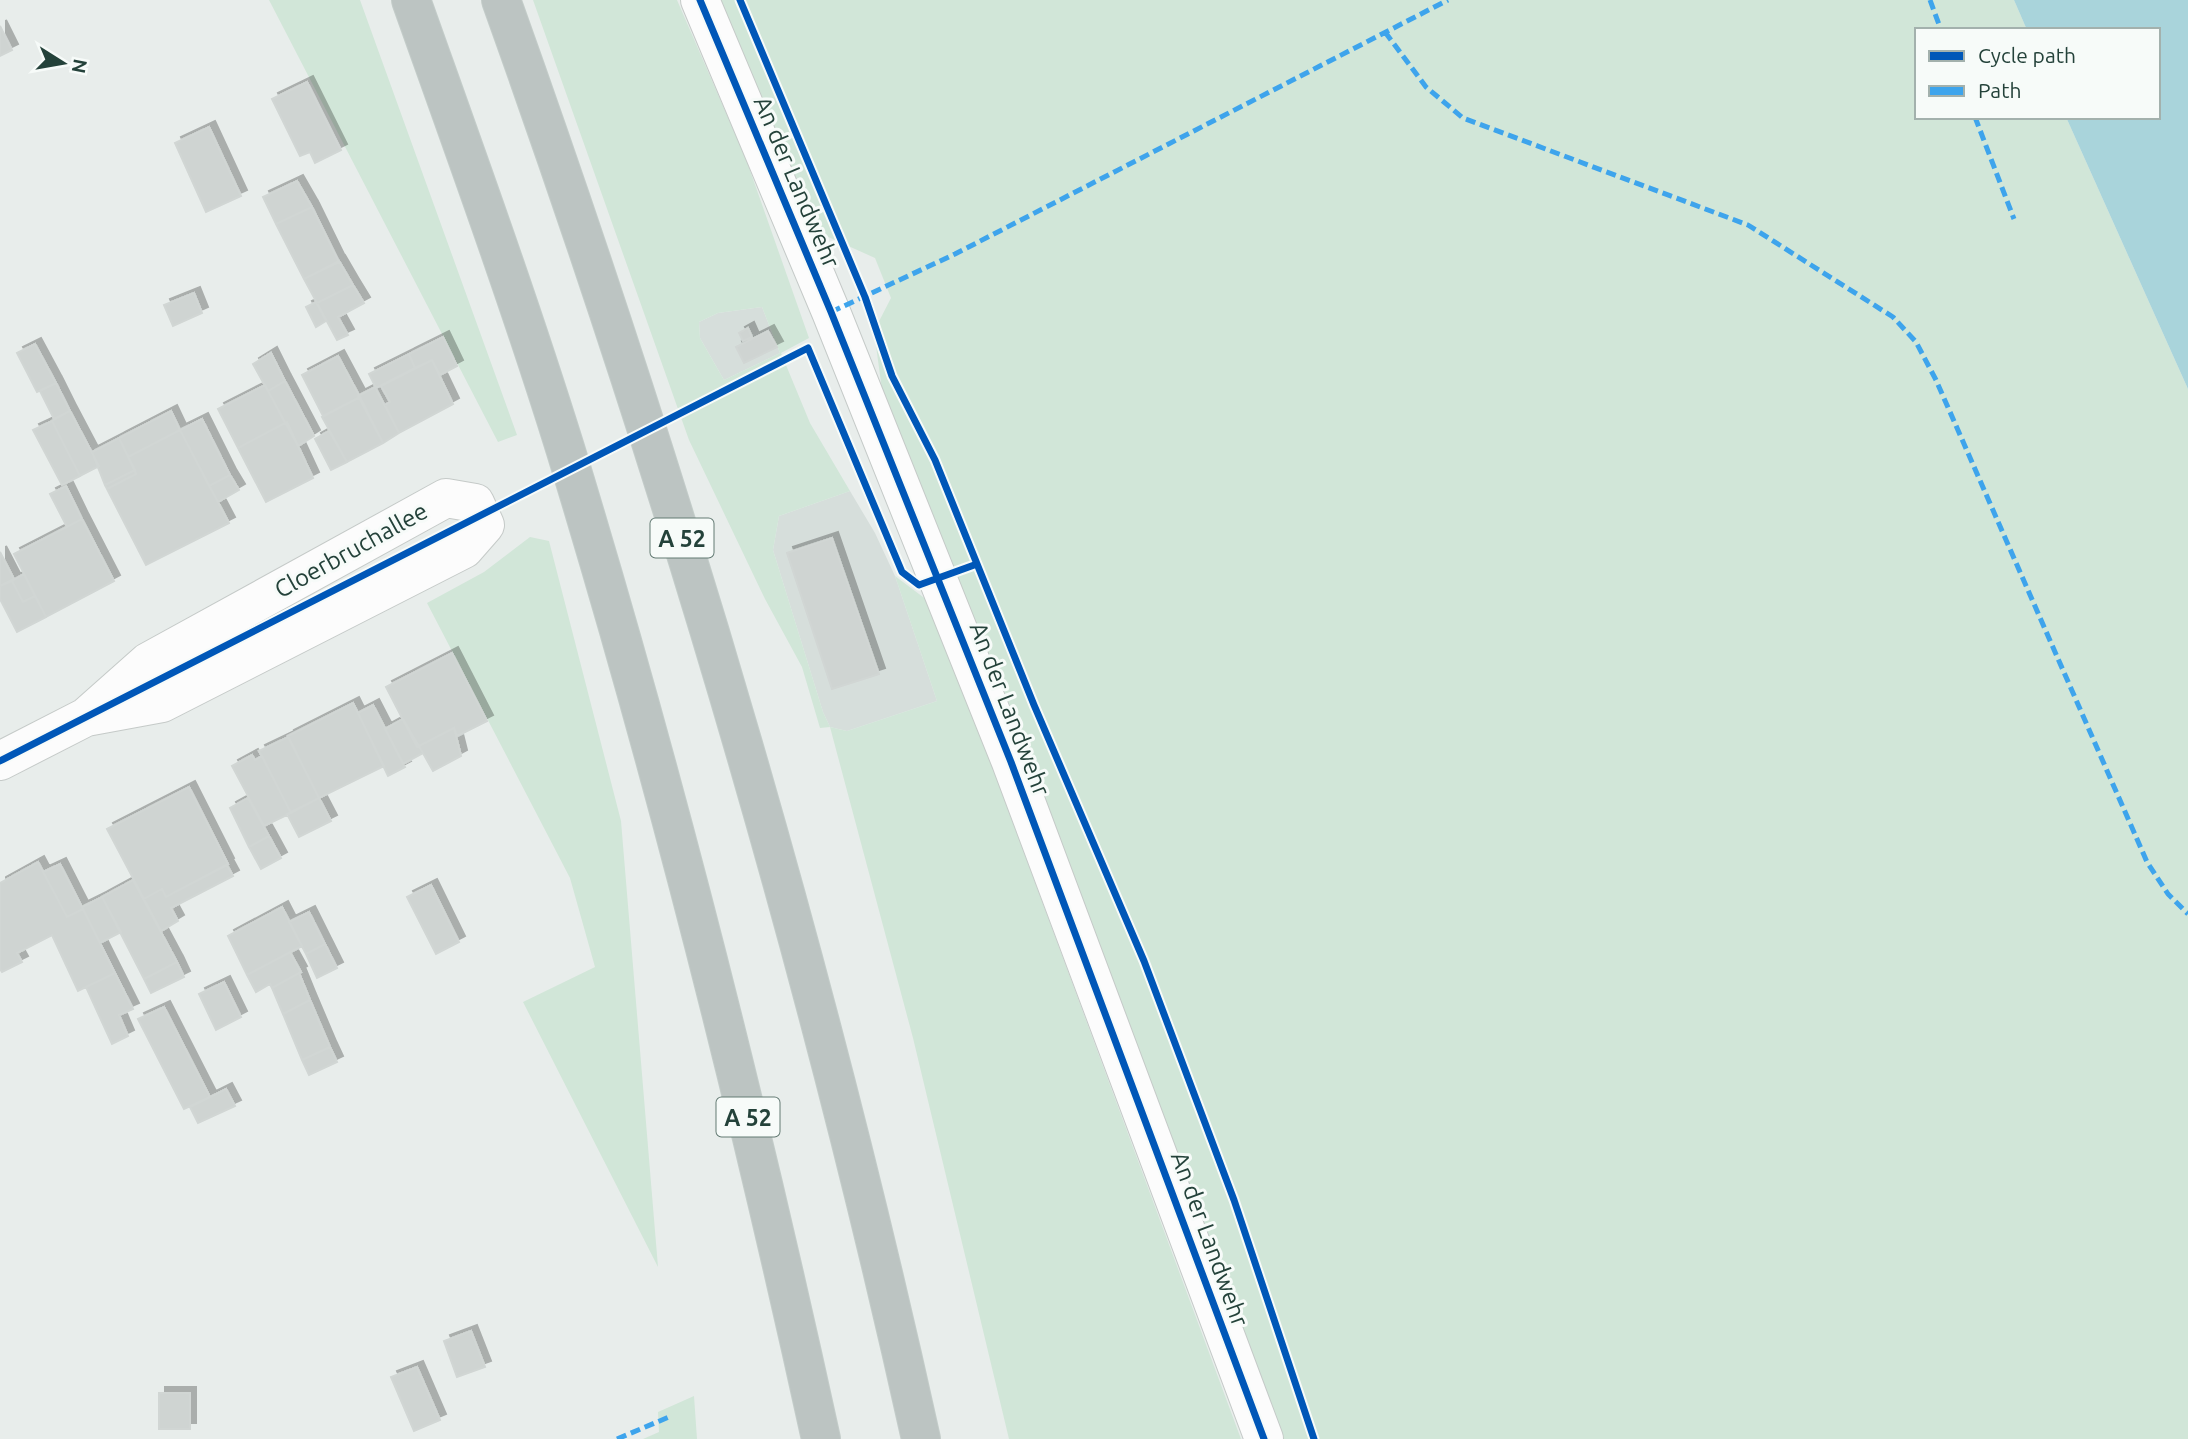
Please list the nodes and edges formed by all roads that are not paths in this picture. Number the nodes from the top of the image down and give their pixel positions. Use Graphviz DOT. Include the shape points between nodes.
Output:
graph roads {
  1 [pos="411,0"];
  2 [pos="501,0"];
  3 [pos="700,0"];
  4 [pos="86,717"];
  5 [pos="0,761"];
  6 [pos="821,1439"];
  7 [pos="920,1439"];
  8 [pos="1264,1439"];
  1 -- 6 [label="highway, A 52" via="512,288 617,622 706,945"];
  2 -- 7 [label="highway, A 52" via="640,404 753,774 884,1271"];
  3 -- 8 [label="street, An der Landwehr" via="836,324 1006,750"];
  4 -- 4 [label="street, Cloerbruchallee" via="162,703 464,549 485,525 475,503 446,498 171,648 148,662"];
  4 -- 5 [label="street, Cloerbruchallee"];
}
